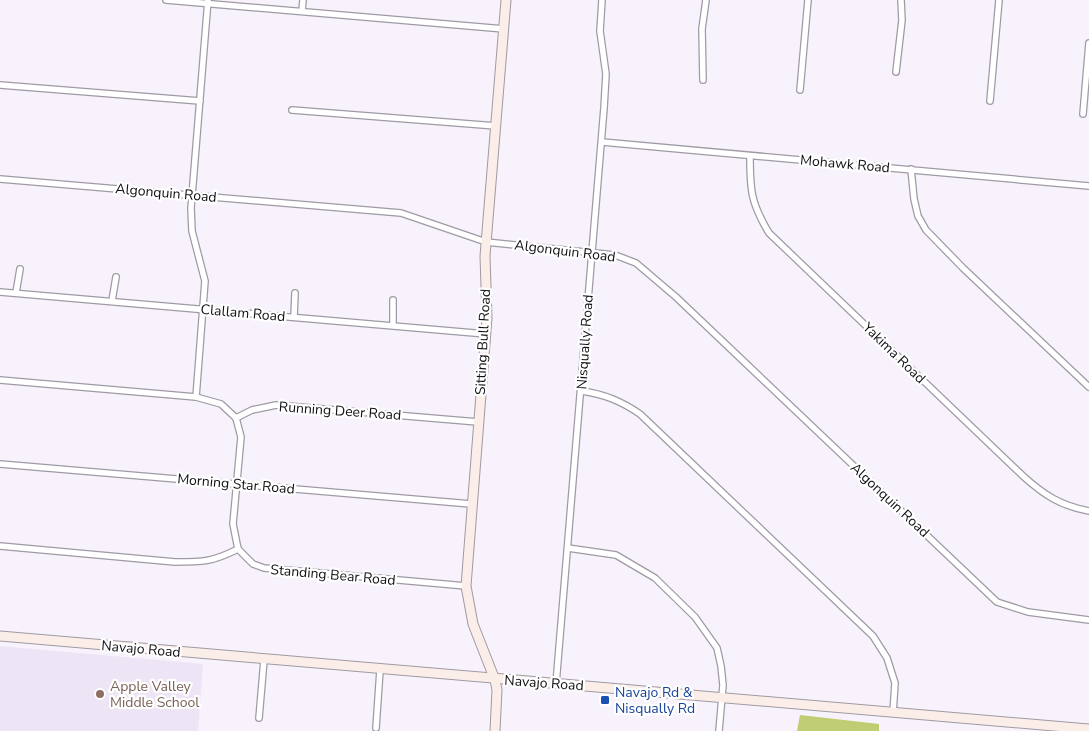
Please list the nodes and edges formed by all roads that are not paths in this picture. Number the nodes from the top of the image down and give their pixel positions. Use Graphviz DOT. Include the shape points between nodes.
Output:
graph roads {
  1 [pos="166,0"];
  2 [pos="303,0"];
  3 [pos="506,0"];
  4 [pos="602,0"];
  5 [pos="706,0"];
  6 [pos="808,0"];
  7 [pos="901,0"];
  8 [pos="999,0"];
  9 [pos="208,2"];
  10 [pos="302,11"];
  11 [pos="504,29"];
  12 [pos="1089,42"];
  13 [pos="896,72"];
  14 [pos="703,80"];
  15 [pos="0,84"];
  16 [pos="800,90"];
  17 [pos="200,101"];
  18 [pos="990,101"];
  19 [pos="292,110"];
  20 [pos="1083,114"];
  21 [pos="496,126"];
  22 [pos="602,142"];
  23 [pos="750,156"];
  24 [pos="911,170"];
  25 [pos="0,179"];
  26 [pos="1089,186"];
  27 [pos="193,195"];
  28 [pos="486,242"];
  29 [pos="592,252"];
  30 [pos="20,268"];
  31 [pos="116,278"];
  32 [pos="0,292"];
  33 [pos="16,293"];
  34 [pos="295,293"];
  35 [pos="393,300"];
  36 [pos="112,301"];
  37 [pos="203,310"];
  38 [pos="294,317"];
  39 [pos="393,325"];
  40 [pos="486,334"];
  41 [pos="0,380"];
  42 [pos="1089,387"];
  43 [pos="581,391"];
  44 [pos="196,397"];
  45 [pos="236,418"];
  46 [pos="478,422"];
  47 [pos="0,464"];
  48 [pos="237,485"];
  49 [pos="471,504"];
  50 [pos="1089,511"];
  51 [pos="0,546"];
  52 [pos="568,548"];
  53 [pos="238,549"];
  54 [pos="466,586"];
  55 [pos="1089,620"];
  56 [pos="0,636"];
  57 [pos="264,660"];
  58 [pos="380,670"];
  59 [pos="495,680"];
  60 [pos="556,684"];
  61 [pos="722,698"];
  62 [pos="893,713"];
  63 [pos="259,718"];
  64 [pos="376,728"];
  65 [pos="1089,729"];
  66 [pos="496,731"];
  67 [pos="719,731"];
  1 -- 9 [label="street"];
  2 -- 10 [label="street"];
  3 -- 11 [label="main road, Sitting Bull Road"];
  4 -- 22 [label="street, Nisqually Road" via="600,31 606,74"];
  5 -- 14 [label="street" via="702,29"];
  6 -- 16 [label="street"];
  7 -- 13 [label="street"];
  8 -- 18 [label="street"];
  9 -- 10 [label="street"];
  9 -- 17 [label="street"];
  10 -- 11 [label="street"];
  11 -- 21 [label="main road, Sitting Bull Road"];
  12 -- 20 [label="street"];
  15 -- 17 [label="street"];
  17 -- 27 [label="street"];
  19 -- 21 [label="street"];
  21 -- 28 [label="main road, Sitting Bull Road"];
  22 -- 23 [label="street, Mohawk Road"];
  22 -- 29 [label="street, Nisqually Road"];
  23 -- 24 [label="street, Mohawk Road"];
  23 -- 50 [label="street, Yakima Road" via="753,202 769,233 1040,491 1060,503"];
  24 -- 26 [label="street, Mohawk Road"];
  24 -- 42 [label="street" via="918,216 926,230"];
  25 -- 27 [label="street, Algonquin Road"];
  27 -- 28 [label="street, Algonquin Road" via="401,213"];
  27 -- 37 [label="street" via="192,231 205,281"];
  28 -- 29 [label="street, Algonquin Road"];
  28 -- 40 [label="main road, Sitting Bull Road"];
  29 -- 43 [label="street, Nisqually Road"];
  29 -- 55 [label="street, Algonquin Road" via="615,255 636,263 676,297 997,602 1028,612"];
  30 -- 33 [label="street"];
  31 -- 36 [label="street"];
  32 -- 33 [label="street, Clallam Road"];
  33 -- 36 [label="street, Clallam Road"];
  34 -- 38 [label="street"];
  35 -- 39 [label="street"];
  36 -- 37 [label="street, Clallam Road"];
  37 -- 38 [label="street, Clallam Road"];
  37 -- 44 [label="street"];
  38 -- 39 [label="street, Clallam Road"];
  39 -- 40 [label="street, Clallam Road"];
  40 -- 46 [label="main road, Sitting Bull Road"];
  41 -- 44 [label="street"];
  43 -- 52 [label="street, Nisqually Road"];
  43 -- 62 [label="street" via="611,397 640,414 873,636 887,658 895,683"];
  44 -- 45 [label="street" via="221,404"];
  45 -- 46 [label="street, Running Deer Road" via="252,410 276,405"];
  45 -- 48 [label="street" via="241,436"];
  46 -- 49 [label="main road, Sitting Bull Road"];
  47 -- 48 [label="street, Morning Star Road"];
  48 -- 49 [label="street, Morning Star Road"];
  48 -- 53 [label="street" via="233,524"];
  49 -- 54 [label="main road, Sitting Bull Road"];
  51 -- 53 [label="street" via="175,562 204,562"];
  52 -- 60 [label="street, Nisqually Road"];
  52 -- 61 [label="street" via="616,555 654,578 695,617 717,648"];
  53 -- 54 [label="street, Standing Bear Road" via="253,564 264,568"];
  54 -- 59 [label="main road, Sitting Bull Road" via="473,624"];
  56 -- 57 [label="main road, Navajo Road"];
  57 -- 58 [label="main road, Navajo Road"];
  57 -- 63 [label="street"];
  58 -- 59 [label="main road, Navajo Road"];
  58 -- 64 [label="street"];
  59 -- 60 [label="main road, Navajo Road"];
  59 -- 66 [label="main road"];
  60 -- 61 [label="main road, Navajo Road"];
  61 -- 62 [label="main road, Navajo Road"];
  61 -- 67 [label="street"];
  62 -- 65 [label="main road, Navajo Road"];
}
